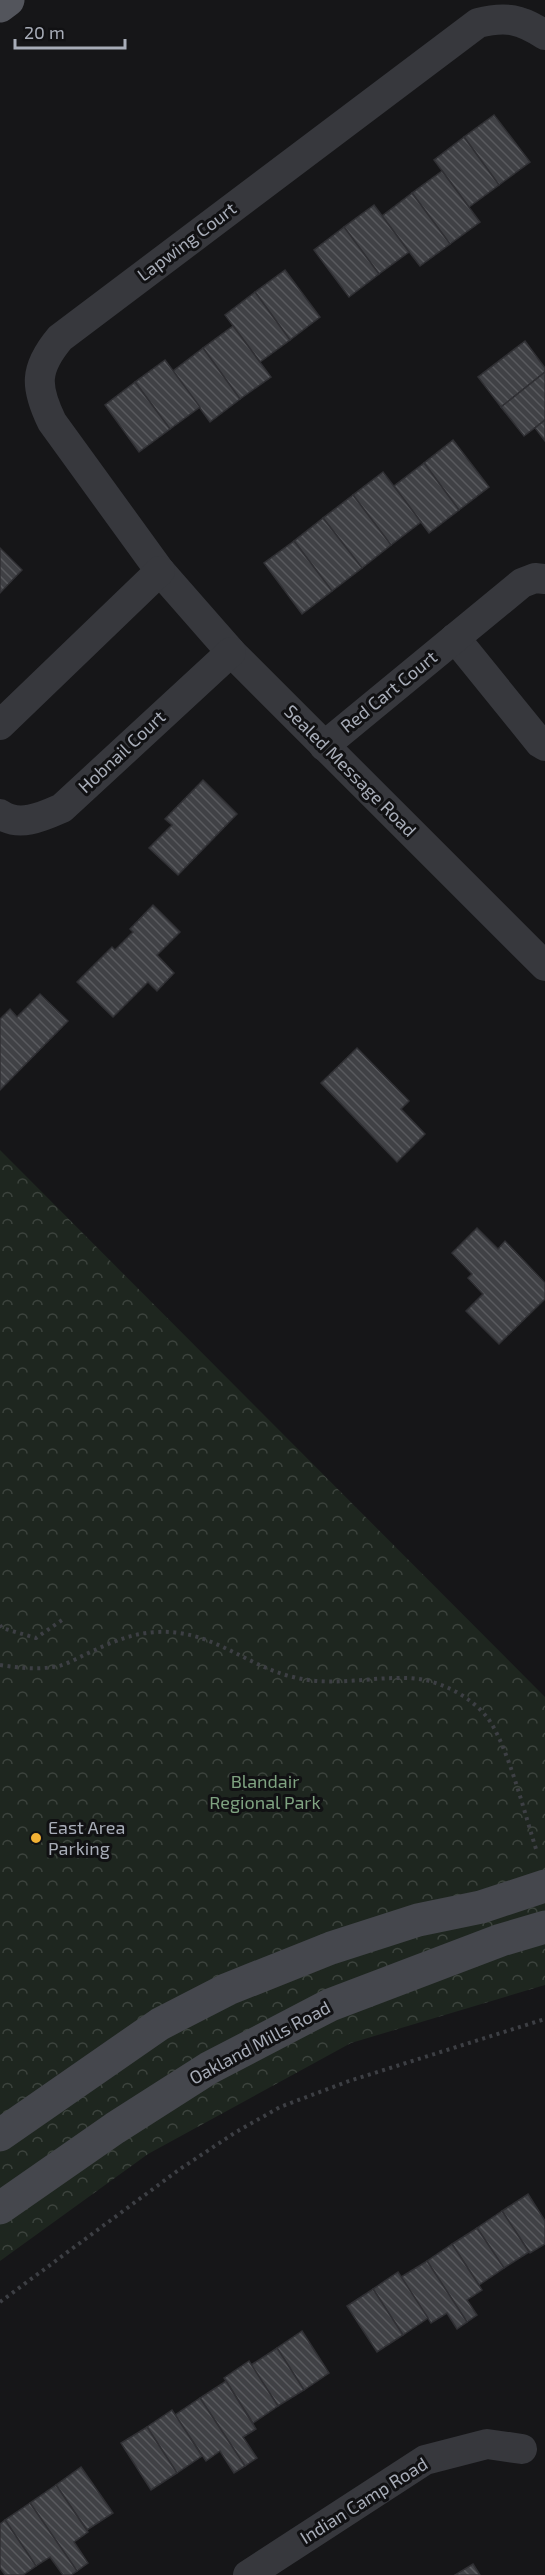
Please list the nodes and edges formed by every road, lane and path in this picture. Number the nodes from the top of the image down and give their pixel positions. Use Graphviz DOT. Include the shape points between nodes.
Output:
graph roads {
  1 [pos="8,0"];
  2 [pos="0,6"];
  3 [pos="545,35"];
  4 [pos="160,571"];
  5 [pos="545,579"];
  6 [pos="455,638"];
  7 [pos="231,652"];
  8 [pos="0,725"];
  9 [pos="324,746"];
  10 [pos="545,746"];
  11 [pos="0,814"];
  12 [pos="545,966"];
  13 [pos="62,1620"];
  14 [pos="0,1625"];
  15 [pos="0,1665"];
  16 [pos="541,1871"];
  17 [pos="545,1927"];
  18 [pos="545,2019"];
  19 [pos="0,2135"];
  20 [pos="0,2208"];
  21 [pos="0,2302"];
  22 [pos="522,2450"];
  23 [pos="248,2575"];
  1 -- 2 [label="main road"];
  3 -- 4 [label="street, Lapwing Court" via="520,21 499,17 478,23 60,338 45,356 40,374 41,400 52,423"];
  4 -- 7 [label="street, Sealed Message Road"];
  4 -- 8 [label="street"];
  5 -- 6 [label="street, Red Cart Court" via="522,583"];
  6 -- 9 [label="street, Red Cart Court"];
  6 -- 10 [label="street, Red Cart Court"];
  7 -- 9 [label="street, Sealed Message Road"];
  7 -- 11 [label="street, Hobnail Court" via="62,808 22,821"];
  9 -- 12 [label="street, Sealed Message Road"];
  13 -- 14 [label="path" via="36,1638"];
  15 -- 16 [label="path" via="33,1669 60,1665 123,1637 156,1632 190,1633 279,1674 312,1682 408,1678 439,1684 469,1700 487,1717 501,1743"];
  16 -- 19 [label="street" via="481,1908 418,1920 342,1944 228,1989 160,2024"];
  17 -- 20 [label="street, Oakland Mills Road" via="330,2005 209,2068"];
  18 -- 21 [label="path" via="280,2107 180,2169"];
  22 -- 23 [label="street, Indian Camp Road" via="487,2444 425,2460"];
}
